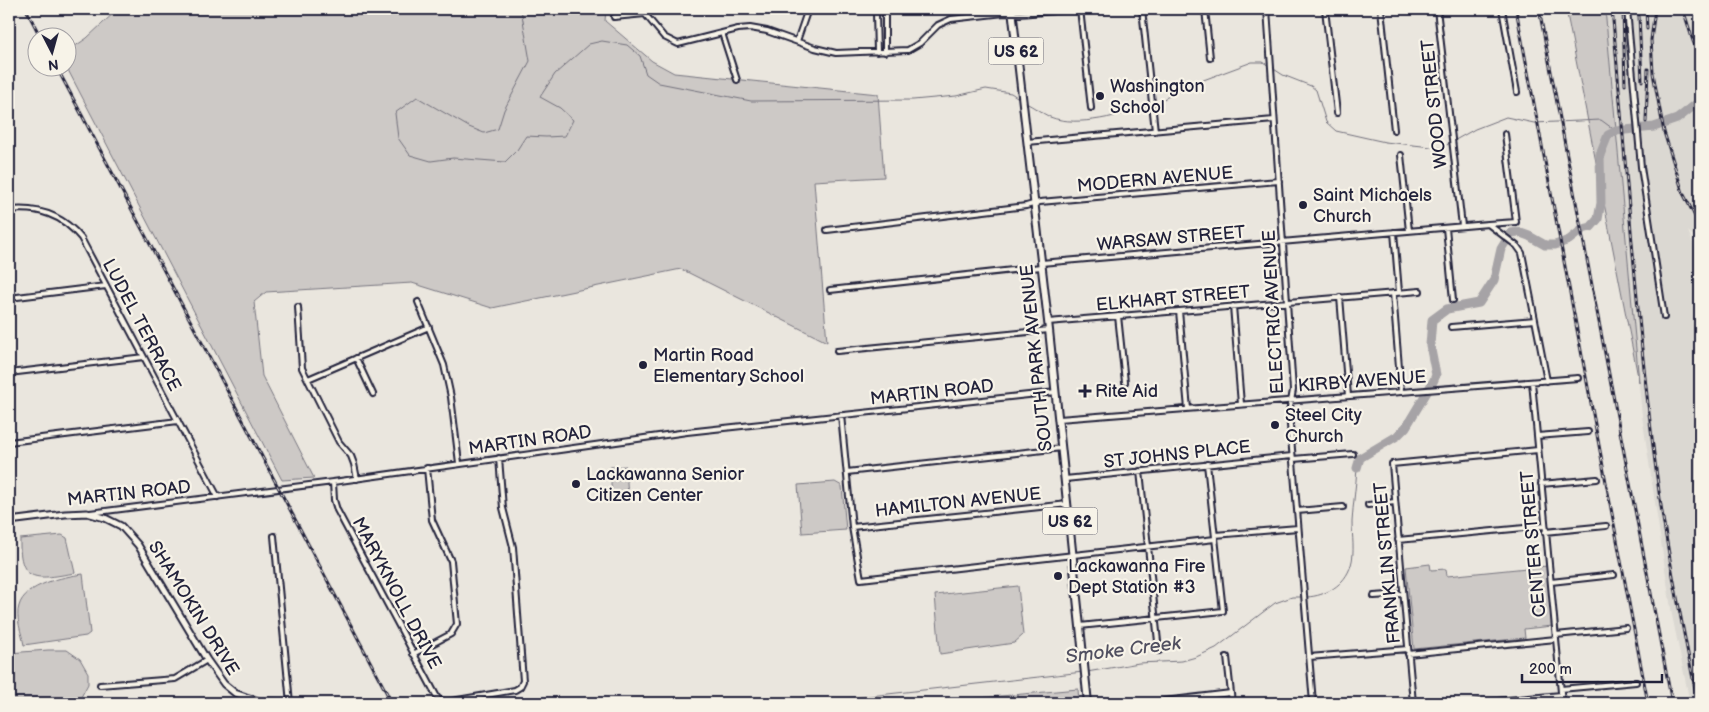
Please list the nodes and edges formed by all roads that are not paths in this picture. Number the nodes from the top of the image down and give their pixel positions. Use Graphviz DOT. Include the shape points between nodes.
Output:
graph roads {
  1 [pos="647,9"];
  2 [pos="808,9"];
  3 [pos="881,9"];
  4 [pos="1078,9"];
  5 [pos="1142,9"];
  6 [pos="1205,9"];
  7 [pos="1266,9"];
  8 [pos="1325,9"];
  9 [pos="1381,9"];
  10 [pos="1437,9"];
  11 [pos="1502,9"];
  12 [pos="1627,9"];
  13 [pos="1012,11"];
  14 [pos="645,14"];
  15 [pos="614,17"];
  16 [pos="722,33"];
  17 [pos="797,41"];
  18 [pos="877,52"];
  19 [pos="885,52"];
  20 [pos="1210,58"];
  21 [pos="737,80"];
  22 [pos="1518,92"];
  23 [pos="1091,108"];
  24 [pos="1337,113"];
  25 [pos="1274,120"];
  26 [pos="1394,130"];
  27 [pos="1155,131"];
  28 [pos="1505,134"];
  29 [pos="1026,142"];
  30 [pos="1401,155"];
  31 [pos="1280,181"];
  32 [pos="1034,204"];
  33 [pos="9,210"];
  34 [pos="1488,224"];
  35 [pos="1462,226"];
  36 [pos="1446,228"];
  37 [pos="827,230"];
  38 [pos="1409,231"];
  39 [pos="1394,232"];
  40 [pos="1284,242"];
  41 [pos="1041,265"];
  42 [pos="106,286"];
  43 [pos="830,290"];
  44 [pos="1420,291"];
  45 [pos="1399,292"];
  46 [pos="1393,293"];
  47 [pos="1340,297"];
  48 [pos="9,298"];
  49 [pos="1453,300"];
  50 [pos="418,302"];
  51 [pos="1286,302"];
  52 [pos="1233,306"];
  53 [pos="298,307"];
  54 [pos="1179,311"];
  55 [pos="1118,316"];
  56 [pos="1664,317"];
  57 [pos="1535,320"];
  58 [pos="1048,322"];
  59 [pos="428,327"];
  60 [pos="1451,327"];
  61 [pos="1049,330"];
  62 [pos="836,351"];
  63 [pos="144,357"];
  64 [pos="356,358"];
  65 [pos="9,373"];
  66 [pos="1578,378"];
  67 [pos="308,379"];
  68 [pos="1547,381"];
  69 [pos="1125,382"];
  70 [pos="1532,382"];
  71 [pos="1056,392"];
  72 [pos="1401,392"];
  73 [pos="373,394"];
  74 [pos="1348,396"];
  75 [pos="1291,400"];
  76 [pos="1241,404"];
  77 [pos="1188,409"];
  78 [pos="842,415"];
  79 [pos="1058,419"];
  80 [pos="178,421"];
  81 [pos="1588,432"];
  82 [pos="1537,436"];
  83 [pos="9,442"];
  84 [pos="1062,448"];
  85 [pos="1538,450"];
  86 [pos="1353,454"];
  87 [pos="1293,457"];
  88 [pos="498,458"];
  89 [pos="459,463"];
  90 [pos="1207,464"];
  91 [pos="427,468"];
  92 [pos="1140,471"];
  93 [pos="847,472"];
  94 [pos="357,479"];
  95 [pos="1065,479"];
  96 [pos="1597,479"];
  97 [pos="333,482"];
  98 [pos="1541,484"];
  99 [pos="218,496"];
  100 [pos="1395,502"];
  101 [pos="1068,504"];
  102 [pos="1368,505"];
  103 [pos="1343,507"];
  104 [pos="1297,510"];
  105 [pos="87,513"];
  106 [pos="9,521"];
  107 [pos="1545,526"];
  108 [pos="1606,526"];
  109 [pos="852,527"];
  110 [pos="1298,528"];
  111 [pos="1545,532"];
  112 [pos="274,536"];
  113 [pos="1215,537"];
  114 [pos="1398,540"];
  115 [pos="1147,546"];
  116 [pos="1073,554"];
  117 [pos="1614,575"];
  118 [pos="1550,582"];
  119 [pos="1403,594"];
  120 [pos="1374,596"];
  121 [pos="1155,618"];
  122 [pos="1080,626"];
  123 [pos="1626,628"];
  124 [pos="1556,637"];
  125 [pos="1158,651"];
  126 [pos="1408,652"];
  127 [pos="414,654"];
  128 [pos="1228,657"];
  129 [pos="1309,657"];
  130 [pos="207,660"];
  131 [pos="1636,682"];
  132 [pos="100,685"];
  133 [pos="1561,689"];
  134 [pos="1231,694"];
  135 [pos="1562,695"];
  136 [pos="259,701"];
  137 [pos="1164,702"];
  138 [pos="248,703"];
  139 [pos="285,703"];
  140 [pos="290,703"];
  141 [pos="1088,703"];
  142 [pos="1232,703"];
  143 [pos="1313,703"];
  144 [pos="1413,703"];
  145 [pos="1476,703"];
  146 [pos="1562,703"];
  1 -- 14 [label="street"];
  2 -- 17 [label="street"];
  3 -- 18 [label="street" via="876,13"];
  3 -- 19 [label="street" via="885,12"];
  4 -- 13 [label="street"];
  4 -- 23 [label="street"];
  5 -- 27 [label="street"];
  6 -- 20 [label="street"];
  7 -- 25 [label="street, ELECTRIC AVENUE"];
  8 -- 24 [label="street"];
  9 -- 26 [label="street"];
  10 -- 35 [label="street, WOOD STREET"];
  11 -- 22 [label="street"];
  12 -- 56 [label="street" via="1645,196"];
  13 -- 19 [label="street" via="951,19 938,25 914,47"];
  13 -- 29 [label="main road, SOUTH PARK AVENUE / US 62"];
  14 -- 15 [label="street"];
  14 -- 16 [label="street" via="664,38 673,43 684,44"];
  16 -- 17 [label="street" via="744,28 759,29"];
  16 -- 21 [label="street"];
  17 -- 18 [label="street" via="836,53"];
  18 -- 19 [label="street"];
  25 -- 27 [label="street"];
  25 -- 31 [label="street, ELECTRIC AVENUE"];
  27 -- 29 [label="street"];
  28 -- 34 [label="street, WARSAW STREET" via="1516,222"];
  29 -- 32 [label="main road, SOUTH PARK AVENUE / US 62"];
  30 -- 38 [label="street"];
  31 -- 32 [label="street, MODERN AVENUE"];
  31 -- 40 [label="street, ELECTRIC AVENUE"];
  32 -- 37 [label="street, MODERN AVENUE"];
  32 -- 41 [label="main road, SOUTH PARK AVENUE / US 62"];
  33 -- 42 [label="street, LUDEL TERRACE" via="40,210 69,224 81,238"];
  34 -- 35 [label="street, WARSAW STREET"];
  34 -- 57 [label="street" via="1522,253"];
  35 -- 36 [label="street, WARSAW STREET"];
  36 -- 38 [label="street, WARSAW STREET"];
  36 -- 49 [label="street"];
  38 -- 39 [label="street, WARSAW STREET"];
  39 -- 40 [label="street, WARSAW STREET"];
  39 -- 45 [label="street"];
  40 -- 41 [label="street, WARSAW STREET"];
  40 -- 51 [label="street, ELECTRIC AVENUE"];
  41 -- 43 [label="street, WARSAW STREET"];
  41 -- 58 [label="main road, SOUTH PARK AVENUE / US 62"];
  42 -- 48 [label="street"];
  42 -- 63 [label="street, LUDEL TERRACE"];
  44 -- 45 [label="street, ELKHART STREET"];
  45 -- 46 [label="street, ELKHART STREET"];
  46 -- 47 [label="street, ELKHART STREET"];
  46 -- 72 [label="street"];
  47 -- 51 [label="street, ELKHART STREET"];
  47 -- 74 [label="street"];
  50 -- 59 [label="street"];
  51 -- 52 [label="street, ELKHART STREET"];
  51 -- 75 [label="street, ELECTRIC AVENUE" via="1293,390"];
  52 -- 54 [label="street, ELKHART STREET"];
  52 -- 76 [label="street"];
  53 -- 67 [label="street" via="302,368"];
  54 -- 55 [label="street, ELKHART STREET"];
  54 -- 77 [label="street"];
  55 -- 58 [label="street, ELKHART STREET"];
  55 -- 69 [label="street"];
  57 -- 60 [label="street"];
  57 -- 68 [label="street"];
  58 -- 61 [label="main road, SOUTH PARK AVENUE / US 62"];
  59 -- 64 [label="street"];
  59 -- 89 [label="street" via="444,365"];
  61 -- 62 [label="street"];
  61 -- 71 [label="main road, SOUTH PARK AVENUE / US 62"];
  63 -- 65 [label="street"];
  63 -- 80 [label="street, LUDEL TERRACE"];
  64 -- 67 [label="street"];
  64 -- 73 [label="street"];
  66 -- 68 [label="street, KIRBY AVENUE"];
  67 -- 94 [label="street" via="339,442 351,456"];
  68 -- 70 [label="street, KIRBY AVENUE"];
  70 -- 72 [label="street, KIRBY AVENUE"];
  70 -- 82 [label="street, CENTER STREET"];
  71 -- 78 [label="street, MARTIN ROAD"];
  71 -- 79 [label="main road, SOUTH PARK AVENUE / US 62"];
  72 -- 74 [label="street, KIRBY AVENUE"];
  74 -- 75 [label="street, KIRBY AVENUE"];
  75 -- 76 [label="street, KIRBY AVENUE"];
  75 -- 87 [label="street, ELECTRIC AVENUE"];
  76 -- 77 [label="street, KIRBY AVENUE"];
  77 -- 79 [label="street, KIRBY AVENUE"];
  78 -- 88 [label="street, MARTIN ROAD"];
  78 -- 93 [label="street"];
  79 -- 84 [label="main road, SOUTH PARK AVENUE / US 62"];
  80 -- 83 [label="street"];
  80 -- 99 [label="street, LUDEL TERRACE"];
  81 -- 82 [label="street"];
  82 -- 85 [label="street, CENTER STREET"];
  84 -- 93 [label="street"];
  84 -- 95 [label="main road, SOUTH PARK AVENUE / US 62"];
  85 -- 98 [label="street, CENTER STREET"];
  85 -- 100 [label="street, FRANKLIN STREET" via="1392,464"];
  86 -- 87 [label="street, ST JOHNS PLACE"];
  87 -- 90 [label="street, ST JOHNS PLACE"];
  87 -- 104 [label="street, ELECTRIC AVENUE"];
  88 -- 89 [label="street, MARTIN ROAD"];
  88 -- 127 [label="street, MARYKNOLL DRIVE" via="503,508 512,547 522,685 515,690 442,702"];
  89 -- 91 [label="street, MARTIN ROAD"];
  90 -- 92 [label="street, ST JOHNS PLACE"];
  90 -- 113 [label="street"];
  91 -- 94 [label="street, MARTIN ROAD"];
  91 -- 127 [label="street" via="432,520 451,561 457,624 450,634"];
  92 -- 95 [label="street, ST JOHNS PLACE"];
  92 -- 115 [label="street"];
  93 -- 109 [label="street"];
  94 -- 97 [label="street, MARTIN ROAD"];
  95 -- 101 [label="main road, SOUTH PARK AVENUE / US 62"];
  96 -- 98 [label="street"];
  97 -- 99 [label="street, MARTIN ROAD"];
  97 -- 127 [label="street, MARYKNOLL DRIVE" via="337,510"];
  98 -- 107 [label="street, CENTER STREET"];
  99 -- 105 [label="street, MARTIN ROAD"];
  100 -- 102 [label="street"];
  100 -- 114 [label="street, FRANKLIN STREET"];
  101 -- 109 [label="street, HAMILTON AVENUE"];
  101 -- 116 [label="main road, SOUTH PARK AVENUE / US 62"];
  103 -- 104 [label="street"];
  104 -- 110 [label="street, ELECTRIC AVENUE"];
  105 -- 106 [label="street, MARTIN ROAD"];
  105 -- 130 [label="street, SHAMOKIN DRIVE" via="114,522 133,538"];
  107 -- 111 [label="street, CENTER STREET"];
  107 -- 114 [label="street"];
  108 -- 111 [label="street"];
  109 -- 116 [label="street" via="860,578"];
  110 -- 113 [label="street"];
  110 -- 129 [label="street, ELECTRIC AVENUE"];
  111 -- 118 [label="street, CENTER STREET"];
  112 -- 140 [label="street"];
  113 -- 115 [label="street"];
  113 -- 121 [label="street" via="1223,611"];
  114 -- 119 [label="street, FRANKLIN STREET"];
  115 -- 116 [label="street"];
  115 -- 121 [label="street"];
  116 -- 122 [label="main road, SOUTH PARK AVENUE / US 62"];
  117 -- 118 [label="street"];
  118 -- 124 [label="street, CENTER STREET"];
  119 -- 120 [label="street"];
  119 -- 126 [label="street, FRANKLIN STREET"];
  121 -- 122 [label="street"];
  121 -- 125 [label="street"];
  122 -- 141 [label="main road, SOUTH PARK AVENUE / US 62"];
  123 -- 124 [label="street"];
  124 -- 126 [label="street"];
  124 -- 133 [label="street, CENTER STREET"];
  126 -- 129 [label="street"];
  126 -- 144 [label="street, FRANKLIN STREET"];
  128 -- 134 [label="street"];
  129 -- 143 [label="street, ELECTRIC AVENUE"];
  130 -- 132 [label="street" via="175,679"];
  130 -- 136 [label="street, SHAMOKIN DRIVE" via="218,678 230,689"];
  131 -- 133 [label="street"];
  133 -- 135 [label="street, CENTER STREET"];
  134 -- 137 [label="street"];
  134 -- 142 [label="street"];
  135 -- 145 [label="street"];
  135 -- 146 [label="street, CENTER STREET"];
  136 -- 138 [label="street"];
  136 -- 139 [label="street, SHAMOKIN DRIVE"];
}
